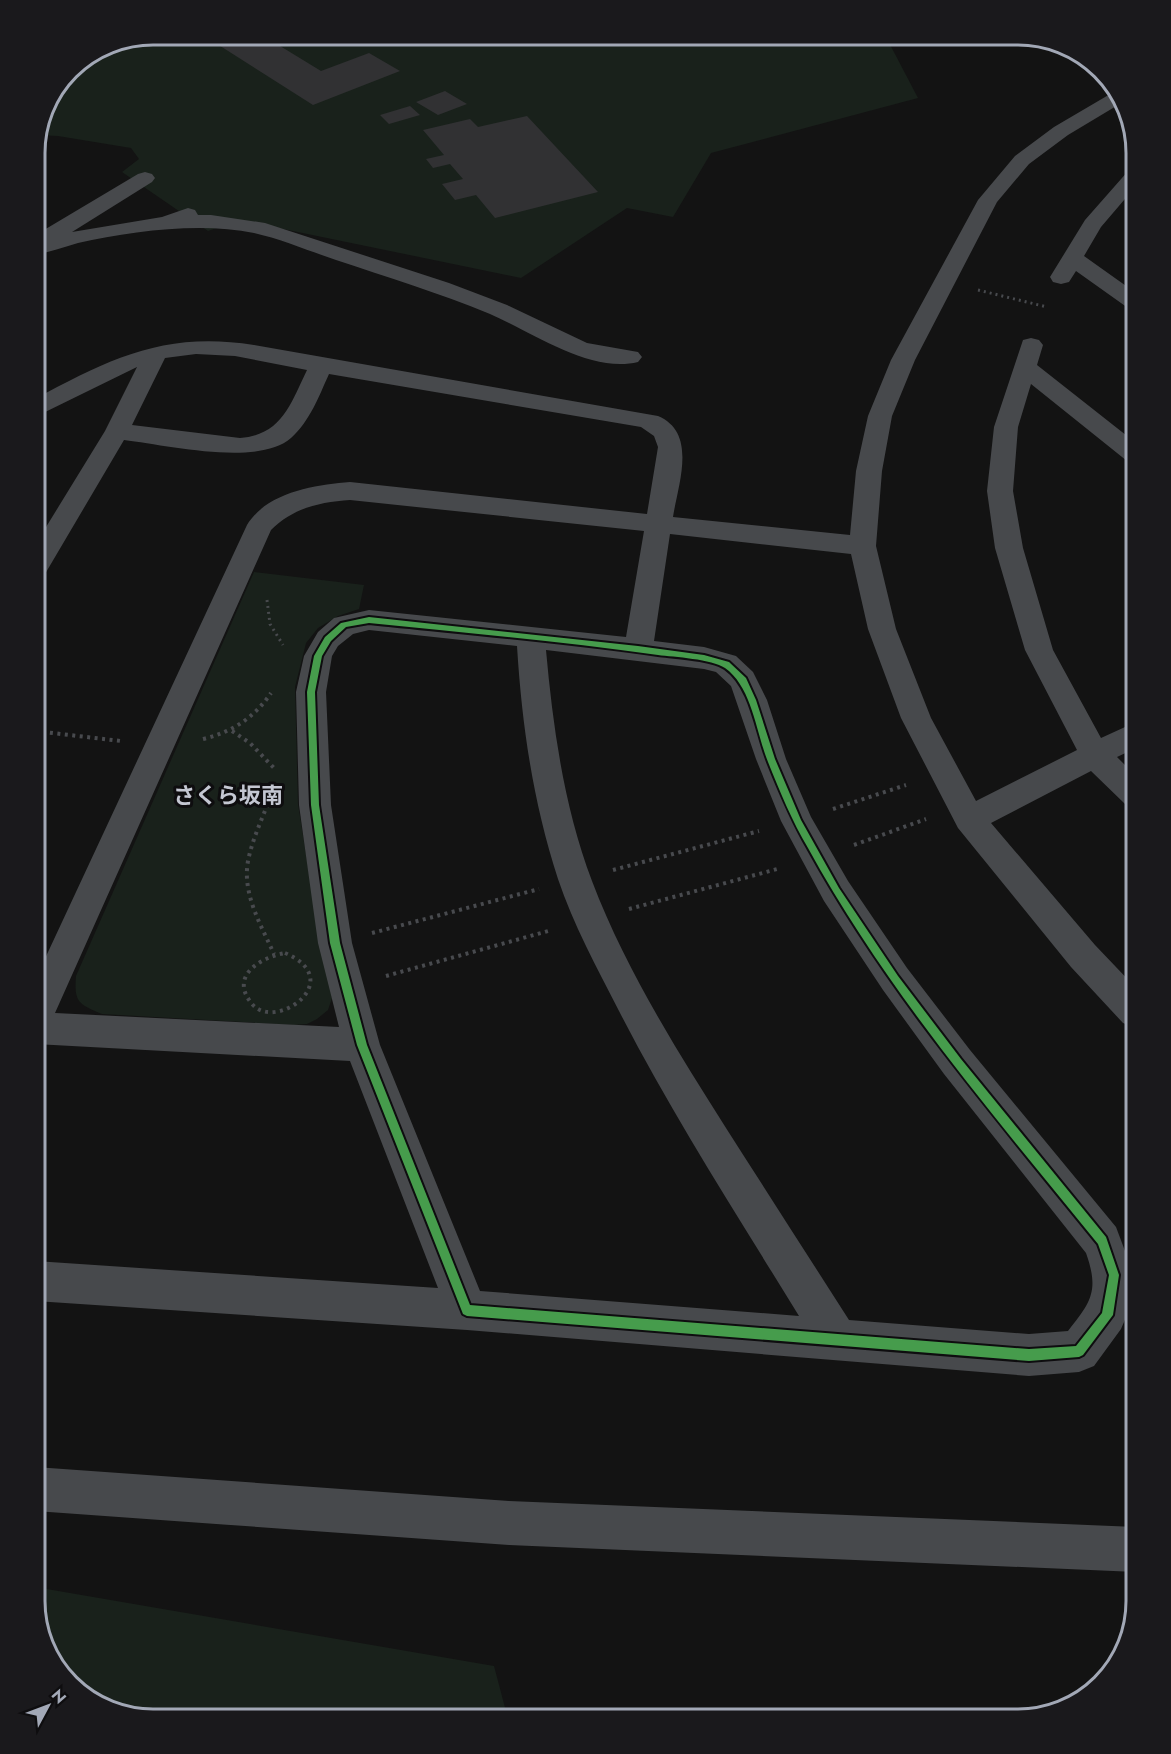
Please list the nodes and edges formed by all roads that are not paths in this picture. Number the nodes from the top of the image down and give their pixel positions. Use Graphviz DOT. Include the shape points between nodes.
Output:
graph roads {
  1 [pos="1113,100"];
  2 [pos="145,178"];
  3 [pos="1126,187"];
  4 [pos="193,212"];
  5 [pos="167,223"];
  6 [pos="45,241"];
  7 [pos="45,245"];
  8 [pos="1126,298"];
  9 [pos="156,353"];
  10 [pos="630,357"];
  11 [pos="321,365"];
  12 [pos="45,404"];
  13 [pos="117,431"];
  14 [pos="1126,445"];
  15 [pos="658,524"];
  16 [pos="863,546"];
  17 [pos="45,550"];
  18 [pos="531,639"];
  19 [pos="638,649"];
  20 [pos="1126,740"];
  21 [pos="1095,755"];
  22 [pos="1126,785"];
  23 [pos="969,819"];
  24 [pos="45,995"];
  25 [pos="1126,1001"];
  26 [pos="45,1029"];
  27 [pos="362,1045"];
  28 [pos="45,1282"];
  29 [pos="467,1310"];
  30 [pos="837,1340"];
  31 [pos="45,1490"];
  32 [pos="1126,1550"];
  1 -- 16 [label="street" via="1022,160 988,200 903,360 880,416 869,471"];
  2 -- 6 [label="street"];
  3 -- 8 [label="street" via="1092,224 1066,268"];
  4 -- 5 [label="street"];
  5 -- 7 [label="street"];
  5 -- 10 [label="street" via="211,221 258,227 441,288 579,348"];
  9 -- 11 [label="street" via="208,346"];
  9 -- 12 [label="street" via="113,368"];
  9 -- 13 [label="street"];
  11 -- 13 [label="street" via="290,426 267,443 252,447"];
  11 -- 15 [label="street" via="655,424 667,434 671,447"];
  13 -- 17 [label="street"];
  14 -- 21 [label="street" via="1027,356 1006,428 1000,490 1009,548 1039,650"];
  15 -- 16 [label="street"];
  15 -- 19 [label="street"];
  15 -- 24 [label="street" via="350,491 322,492 270,513 260,525 236,576"];
  16 -- 23 [label="street" via="882,629 916,718"];
  18 -- 19 [label="street"];
  18 -- 27 [label="street" via="369,620 344,626 328,639 318,656 311,692 315,805 335,943"];
  18 -- 30 [label="street" via="537,717 550,792 575,880 610,960 665,1064"];
  19 -- 30 [label="street" via="726,664 743,680 797,820 836,891 957,1062 1102,1241 1114,1275 1107,1316 1079,1351 1029,1355"];
  20 -- 21 [label="street"];
  21 -- 22 [label="street"];
  21 -- 23 [label="street"];
  23 -- 25 [label="street" via="1083,956"];
  26 -- 27 [label="street"];
  27 -- 29 [label="street"];
  28 -- 29 [label="street"];
  29 -- 30 [label="street"];
  31 -- 32 [label="street" via="509,1523"];
}
